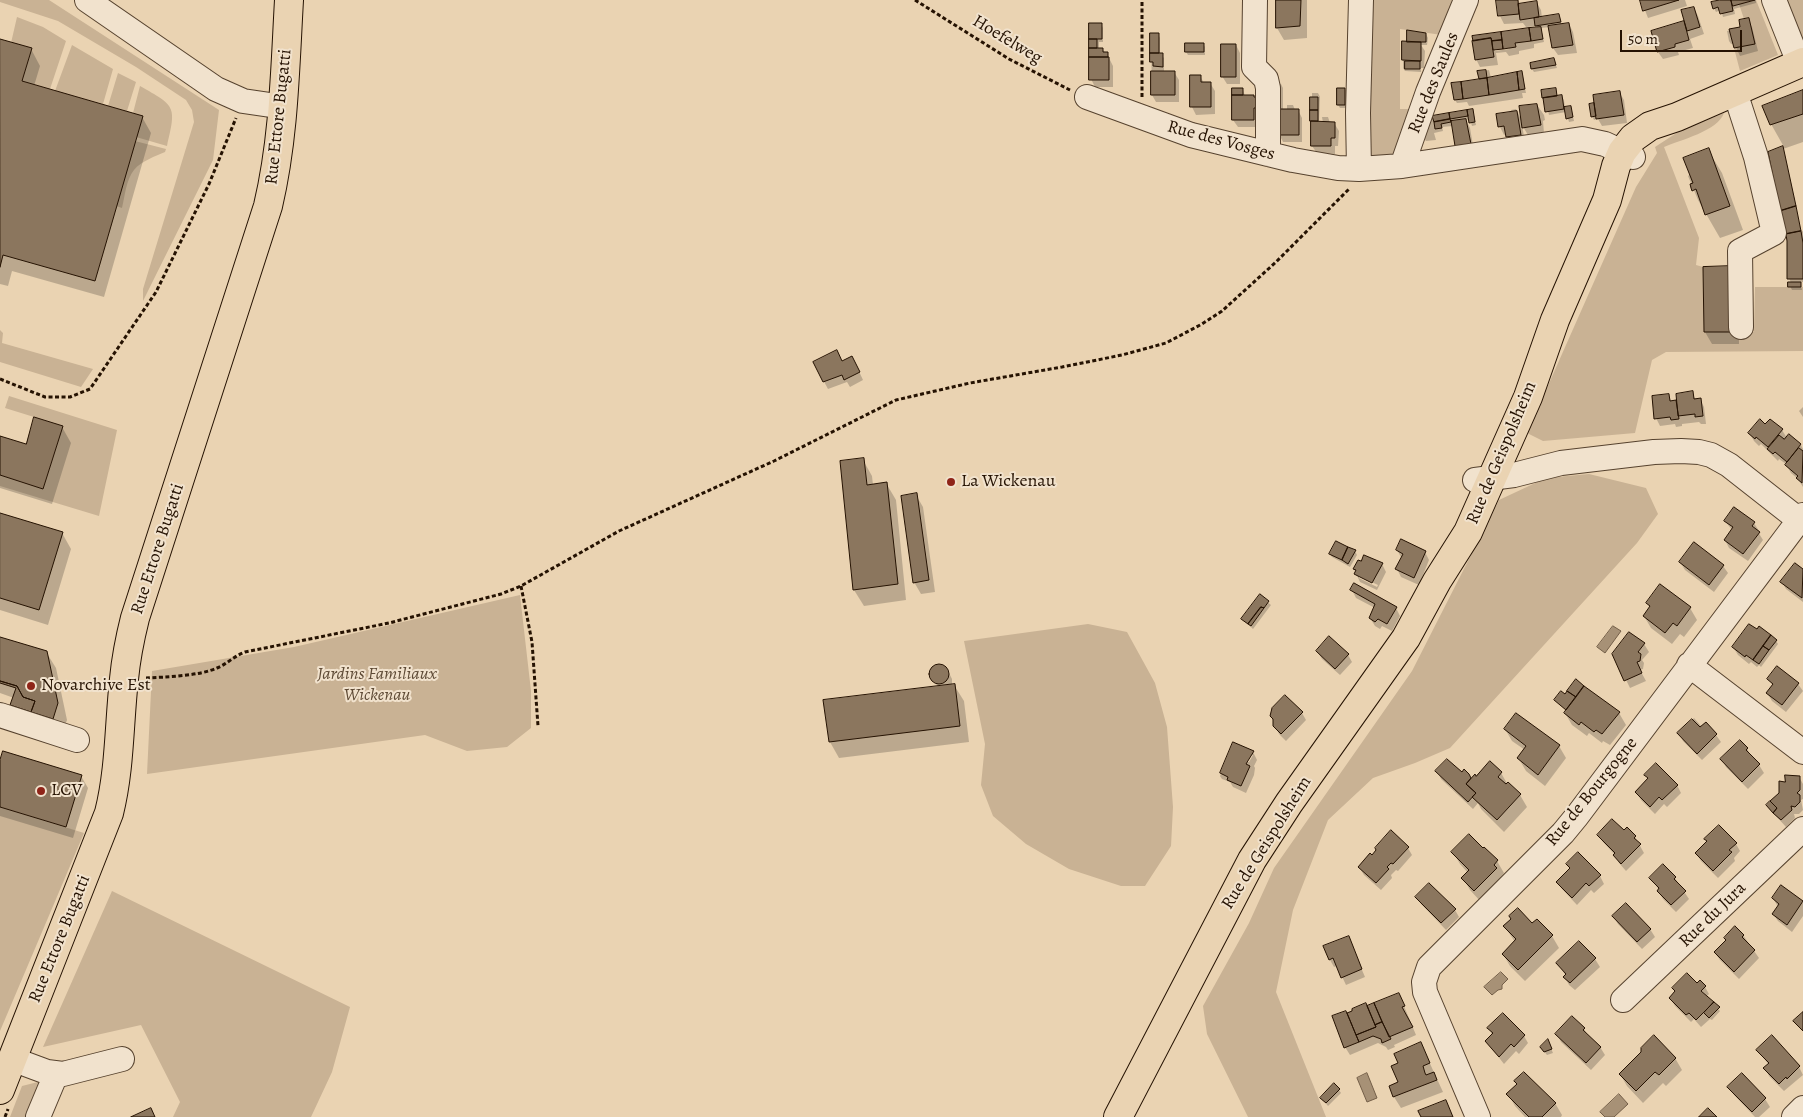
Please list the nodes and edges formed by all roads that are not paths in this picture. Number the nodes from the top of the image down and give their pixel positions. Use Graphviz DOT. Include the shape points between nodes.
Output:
graph roads {
  1 [pos="87,0"];
  2 [pos="289,0"];
  3 [pos="1255,0"];
  4 [pos="1361,0"];
  5 [pos="1466,0"];
  6 [pos="1774,0"];
  7 [pos="1801,63"];
  8 [pos="1735,92"];
  9 [pos="1087,97"];
  10 [pos="284,107"];
  11 [pos="1268,154"];
  12 [pos="1627,154"];
  13 [pos="1402,166"];
  14 [pos="1359,169"];
  15 [pos="1741,327"];
  16 [pos="1488,470"];
  17 [pos="1802,519"];
  18 [pos="1689,665"];
  19 [pos="0,715"];
  20 [pos="77,740"];
  21 [pos="1803,752"];
  22 [pos="1803,829"];
  23 [pos="1623,1000"];
  24 [pos="12,1059"];
  25 [pos="122,1059"];
  26 [pos="56,1074"];
  27 [pos="0,1090"];
  28 [pos="1803,1108"];
  29 [pos="38,1117"];
  30 [pos="1118,1117"];
  31 [pos="1478,1117"];
  32 [pos="1794,1117"];
  1 -- 10 [label="street" via="216,89 243,101"];
  2 -- 10 [label="main road, Rue Ettore Bugatti"];
  3 -- 11 [label="street" via="1254,67 1266,79 1268,88"];
  4 -- 14 [label="street"];
  5 -- 13 [label="street, Rue des Saules"];
  6 -- 7 [label="street"];
  7 -- 8 [label="main road"];
  8 -- 12 [label="main road" via="1677,117"];
  8 -- 15 [label="street" via="1756,157 1774,233 1740,251"];
  9 -- 11 [label="street, Rue des Vosges" via="1191,134"];
  10 -- 24 [label="main road, Rue Ettore Bugatti" via="268,206 130,638 139,678 109,813"];
  11 -- 14 [label="street, Rue des Vosges" via="1313,164"];
  12 -- 13 [label="street, Rue des Vosges" via="1605,144 1582,139"];
  12 -- 16 [label="main road, Rue de Geispolsheim" via="1617,186 1607,200 1555,320 1518,386"];
  13 -- 14 [label="street, Rue des Vosges"];
  16 -- 17 [label="street" via="1514,475 1561,463 1654,452 1705,453 1729,465"];
  16 -- 30 [label="main road, Rue de Geispolsheim" via="1450,539 1437,581 1406,638 1252,860"];
  17 -- 18 [label="street, Rue de Bourgogne"];
  18 -- 21 [label="street"];
  18 -- 31 [label="street, Rue de Bourgogne" via="1563,833 1433,962 1426,973 1425,992"];
  19 -- 20 [label="street"];
  22 -- 23 [label="street, Rue du Jura"];
  24 -- 26 [label="street"];
  24 -- 27 [label="main road, Rue Ettore Bugatti"];
  25 -- 26 [label="street" via="68,1074"];
  26 -- 29 [label="street"];
  28 -- 32 [label="street"];
}
